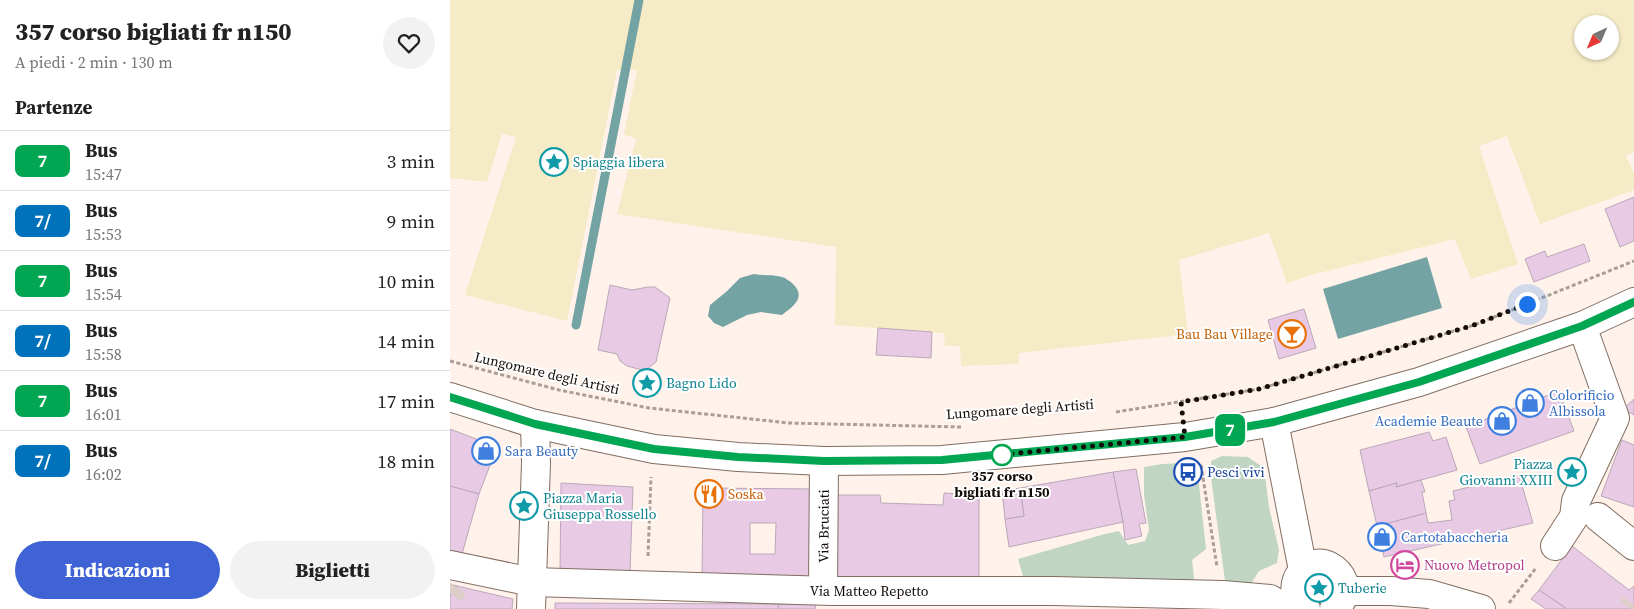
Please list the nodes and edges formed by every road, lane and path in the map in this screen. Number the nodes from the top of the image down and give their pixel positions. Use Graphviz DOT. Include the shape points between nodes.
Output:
graph roads {
  1 [pos="1634,261"];
  2 [pos="1634,302"];
  3 [pos="1582,326"];
  4 [pos="450,361"];
  5 [pos="450,396"];
  6 [pos="1181,402"];
  7 [pos="1116,412"];
  8 [pos="1274,422"];
  9 [pos="535,424"];
  10 [pos="961,427"];
  11 [pos="1185,437"];
  12 [pos="654,449"];
  13 [pos="824,461"];
  14 [pos="1598,517"];
  15 [pos="1634,546"];
  16 [pos="1547,554"];
  17 [pos="647,565"];
  18 [pos="1303,570"];
  19 [pos="457,573"];
  20 [pos="532,582"];
  21 [pos="1223,595"];
  22 [pos="827,597"];
  23 [pos="1339,600"];
  24 [pos="531,609"];
  25 [pos="1287,609"];
  26 [pos="1306,609"];
  27 [pos="1481,609"];
  28 [pos="1504,609"];
  1 -- 6 [label="path" via="1474,325 1259,389"];
  2 -- 3 [label="street"];
  3 -- 8 [label="street" via="1419,382"];
  3 -- 16 [label="street" via="1615,418 1576,501 1574,517"];
  4 -- 10 [label="path, Lungomare degli Artisti" via="559,390 649,408 789,423"];
  5 -- 9 [label="street"];
  6 -- 7 [label="path"];
  6 -- 11 [label="path"];
  8 -- 11 [label="street"];
  8 -- 18 [label="street"];
  9 -- 12 [label="street"];
  9 -- 20 [label="street"];
  11 -- 13 [label="street" via="942,460"];
  11 -- 21 [label="path" via="1190,460 1201,465"];
  12 -- 13 [label="street"];
  12 -- 17 [label="path"];
  13 -- 22 [label="street, Via Bruciati"];
  14 -- 15 [label="street"];
  16 -- 28 [label="path"];
  18 -- 23 [label="street" via="1316,564 1331,566 1344,583"];
  18 -- 26 [label="street" via="1296,580 1295,592"];
  19 -- 20 [label="street, Via Matteo Repetto"];
  20 -- 22 [label="street, Via Matteo Repetto"];
  20 -- 24 [label="street"];
  21 -- 22 [label="street, Via Matteo Repetto" via="1053,590"];
  21 -- 25 [label="street, Via Matteo Repetto" via="1270,600"];
  23 -- 27 [label="street" via="1391,591 1429,594"];
}
